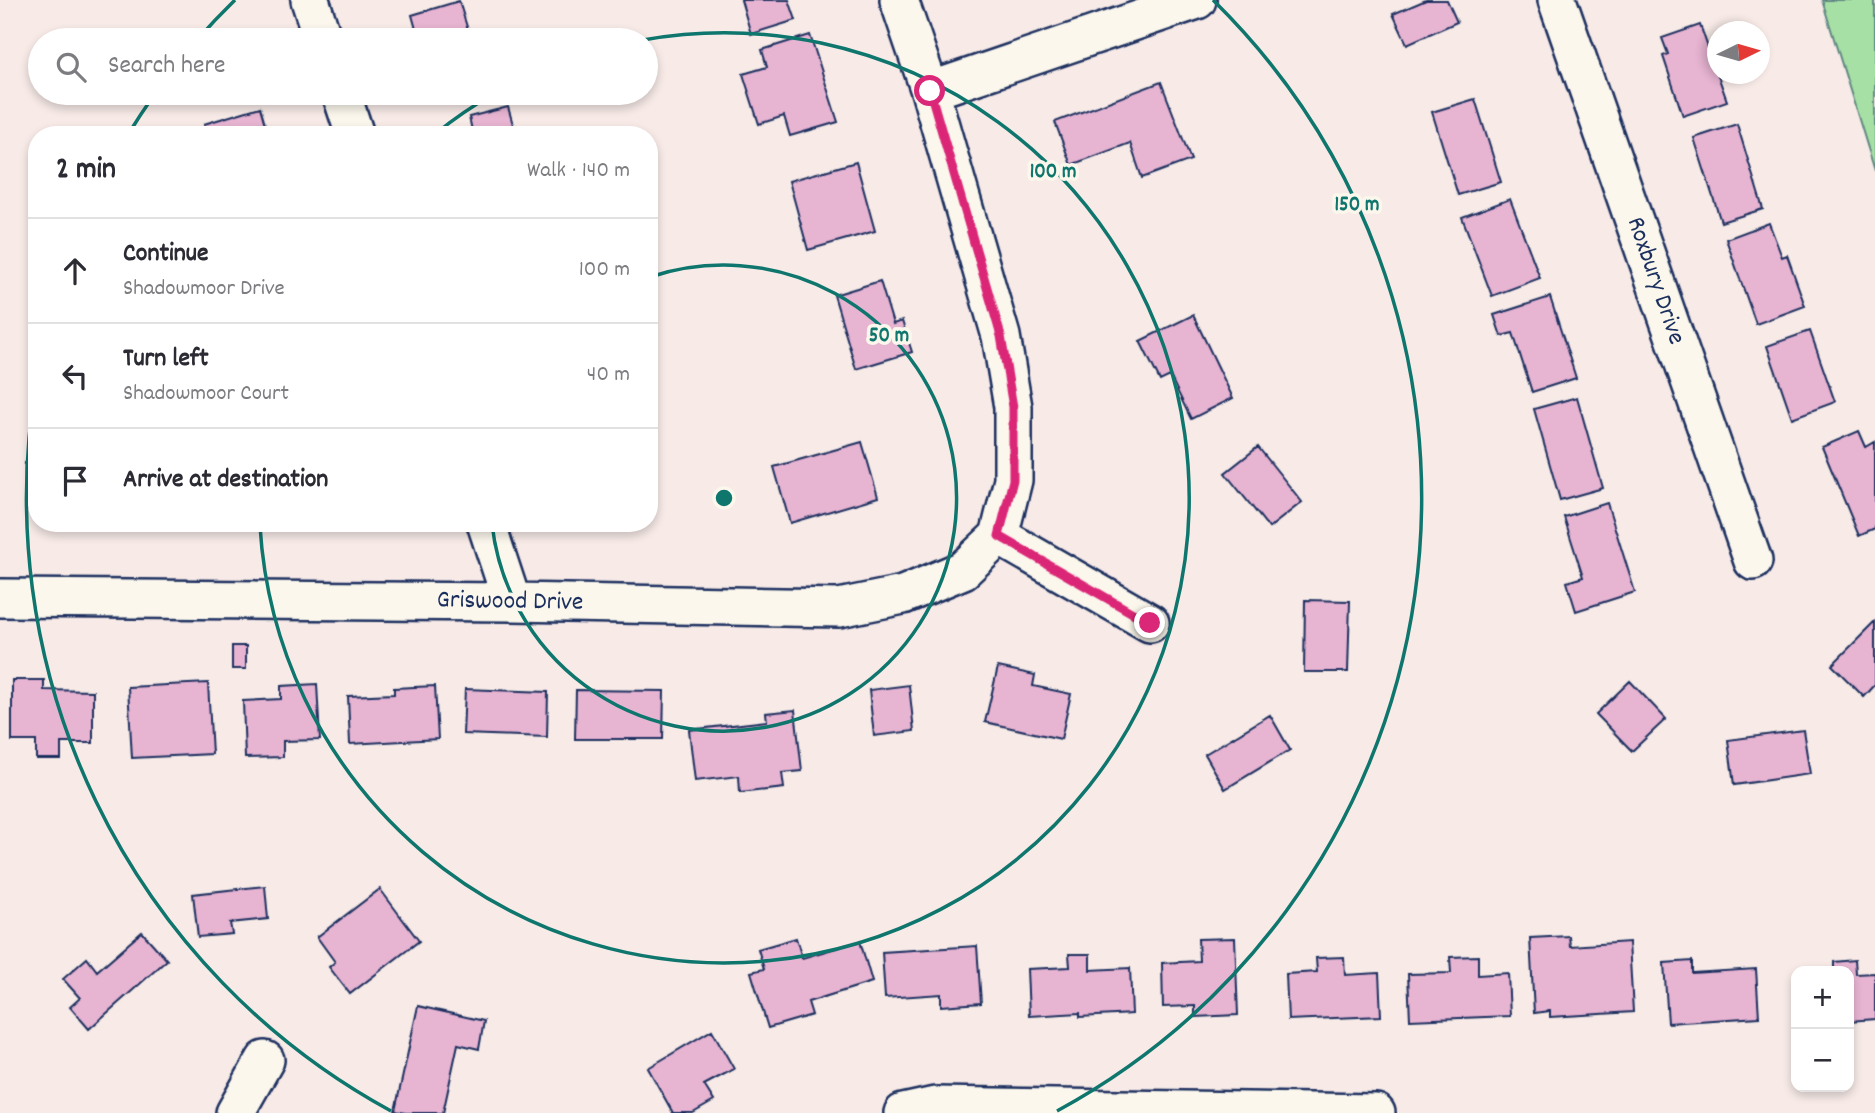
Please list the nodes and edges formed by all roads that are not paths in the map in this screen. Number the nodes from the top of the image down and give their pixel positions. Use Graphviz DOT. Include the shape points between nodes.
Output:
graph roads {
  1 [pos="310,0"];
  2 [pos="899,0"];
  3 [pos="1197,0"];
  4 [pos="1557,0"];
  5 [pos="319,28"];
  6 [pos="930,91"];
  7 [pos="345,105"];
  8 [pos="352,126"];
  9 [pos="489,532"];
  10 [pos="999,536"];
  11 [pos="1753,561"];
  12 [pos="0,598"];
  13 [pos="512,602"];
  14 [pos="1150,623"];
  15 [pos="265,1060"];
  16 [pos="1132,1111"];
  17 [pos="1220,1112"];
  18 [pos="235,1113"];
  19 [pos="902,1113"];
  20 [pos="1376,1113"];
  1 -- 5 [label="street"];
  2 -- 6 [label="street"];
  3 -- 6 [label="street"];
  4 -- 11 [label="street, Roxbury Drive"];
  6 -- 10 [label="street" via="1001,336 1013,407 1013,480"];
  7 -- 8 [label="street"];
  9 -- 13 [label="street"];
  10 -- 13 [label="street, Griswood Drive" via="963,570 903,595 839,608"];
  10 -- 14 [label="street"];
  12 -- 13 [label="street, Griswood Drive"];
  15 -- 18 [label="street"];
  16 -- 17 [label="street"];
  16 -- 19 [label="street" via="935,1106"];
  17 -- 20 [label="street"];
}
